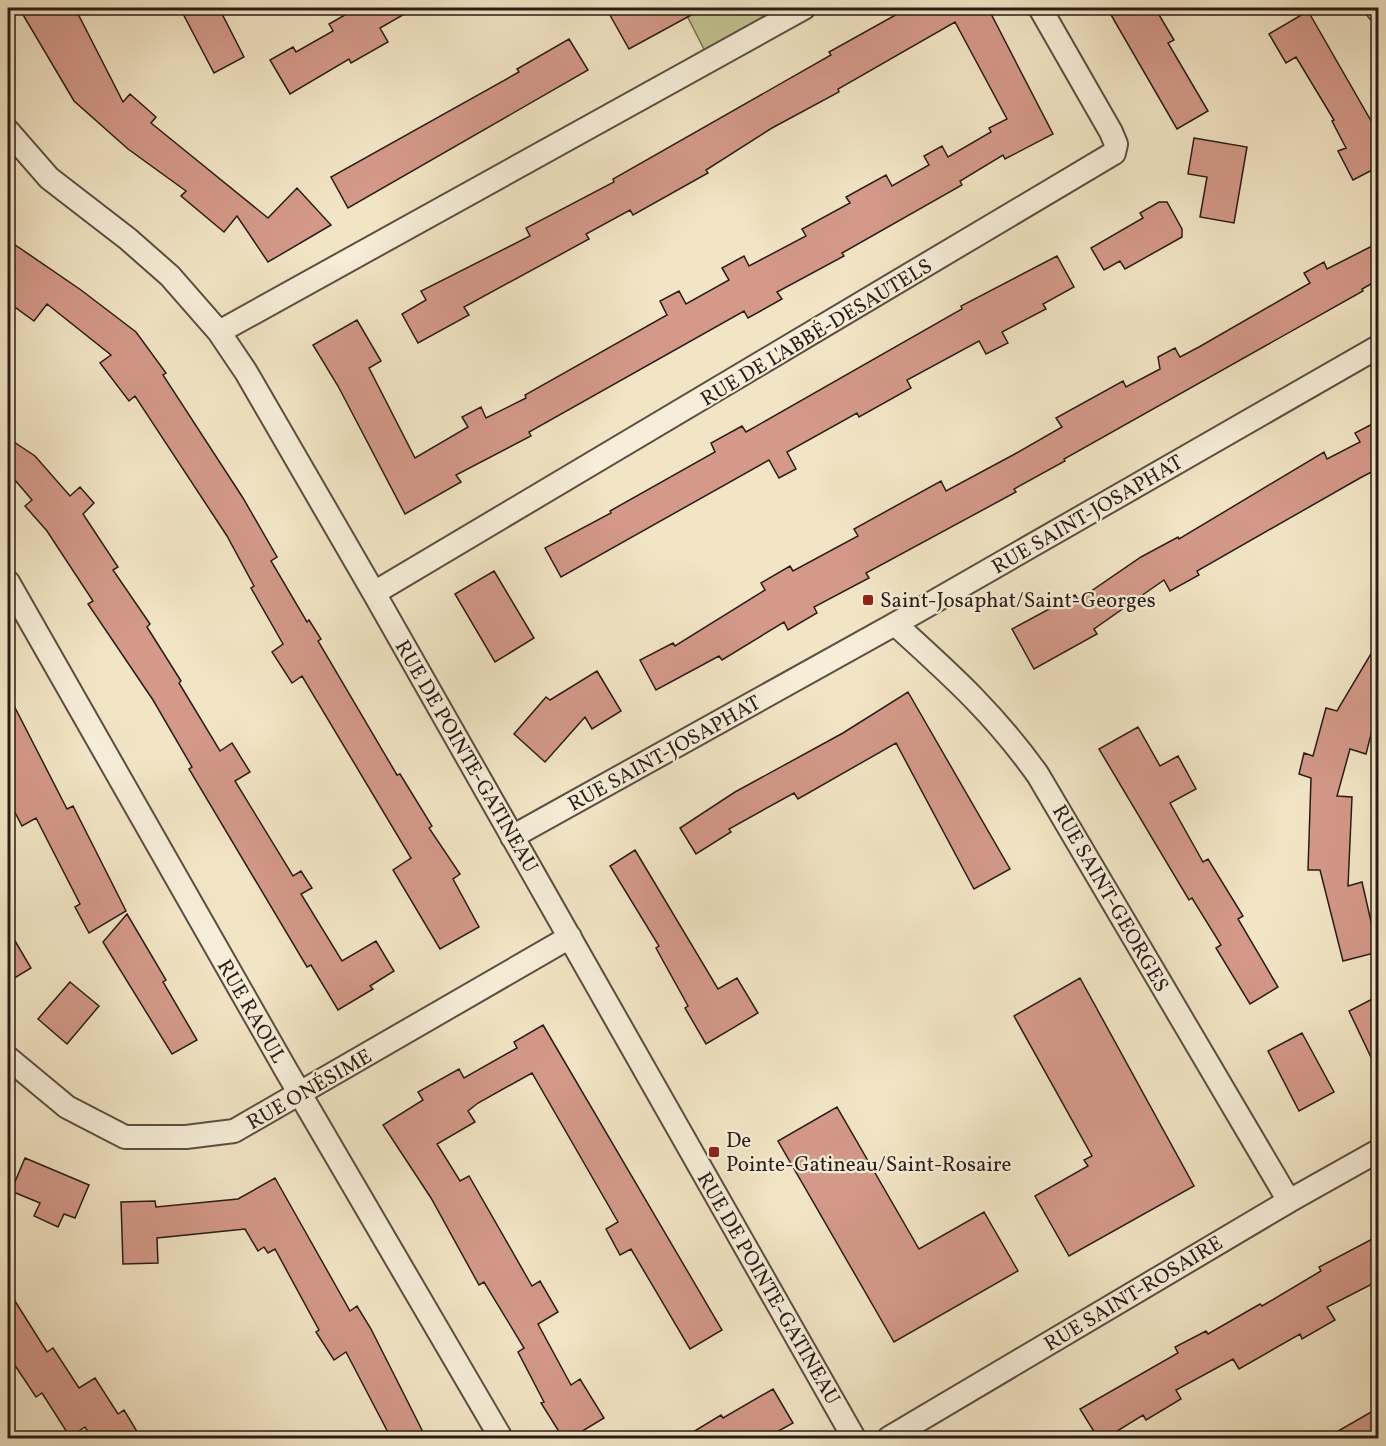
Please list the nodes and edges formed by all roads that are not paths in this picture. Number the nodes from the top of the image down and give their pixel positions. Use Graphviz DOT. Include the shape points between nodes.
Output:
graph roads {
  1 [pos="804,8"];
  2 [pos="1040,8"];
  3 [pos="8,131"];
  4 [pos="219,332"];
  5 [pos="1378,347"];
  6 [pos="8,582"];
  7 [pos="374,593"];
  8 [pos="895,624"];
  9 [pos="512,837"];
  10 [pos="570,937"];
  11 [pos="8,1058"];
  12 [pos="300,1094"];
  13 [pos="1378,1151"];
  14 [pos="1289,1201"];
  15 [pos="501,1438"];
  16 [pos="854,1438"];
  17 [pos="889,1438"];
  1 -- 4 [label="street"];
  2 -- 7 [label="street, RUE DE L'ABBÉ-DESAUTELS" via="1111,132 1116,144 1114,153"];
  3 -- 4 [label="street, RUE DE POINTE-GATINEAU" via="49,178 151,258"];
  4 -- 7 [label="street, RUE DE POINTE-GATINEAU"];
  5 -- 8 [label="street, RUE SAINT-JOSAPHAT"];
  6 -- 12 [label="street, RUE RAOUL"];
  7 -- 9 [label="street, RUE DE POINTE-GATINEAU"];
  8 -- 9 [label="street, RUE SAINT-JOSAPHAT"];
  8 -- 14 [label="street, RUE SAINT-GEORGES" via="968,689 1038,775"];
  9 -- 10 [label="street, RUE DE POINTE-GATINEAU"];
  10 -- 12 [label="street, RUE ONÉSIME"];
  10 -- 16 [label="street, RUE DE POINTE-GATINEAU"];
  11 -- 12 [label="street, RUE ONÉSIME" via="67,1107 125,1137 186,1137 234,1131"];
  12 -- 15 [label="street, RUE RAOUL"];
  13 -- 14 [label="street, RUE SAINT-ROSAIRE"];
  14 -- 17 [label="street, RUE SAINT-ROSAIRE"];
}
